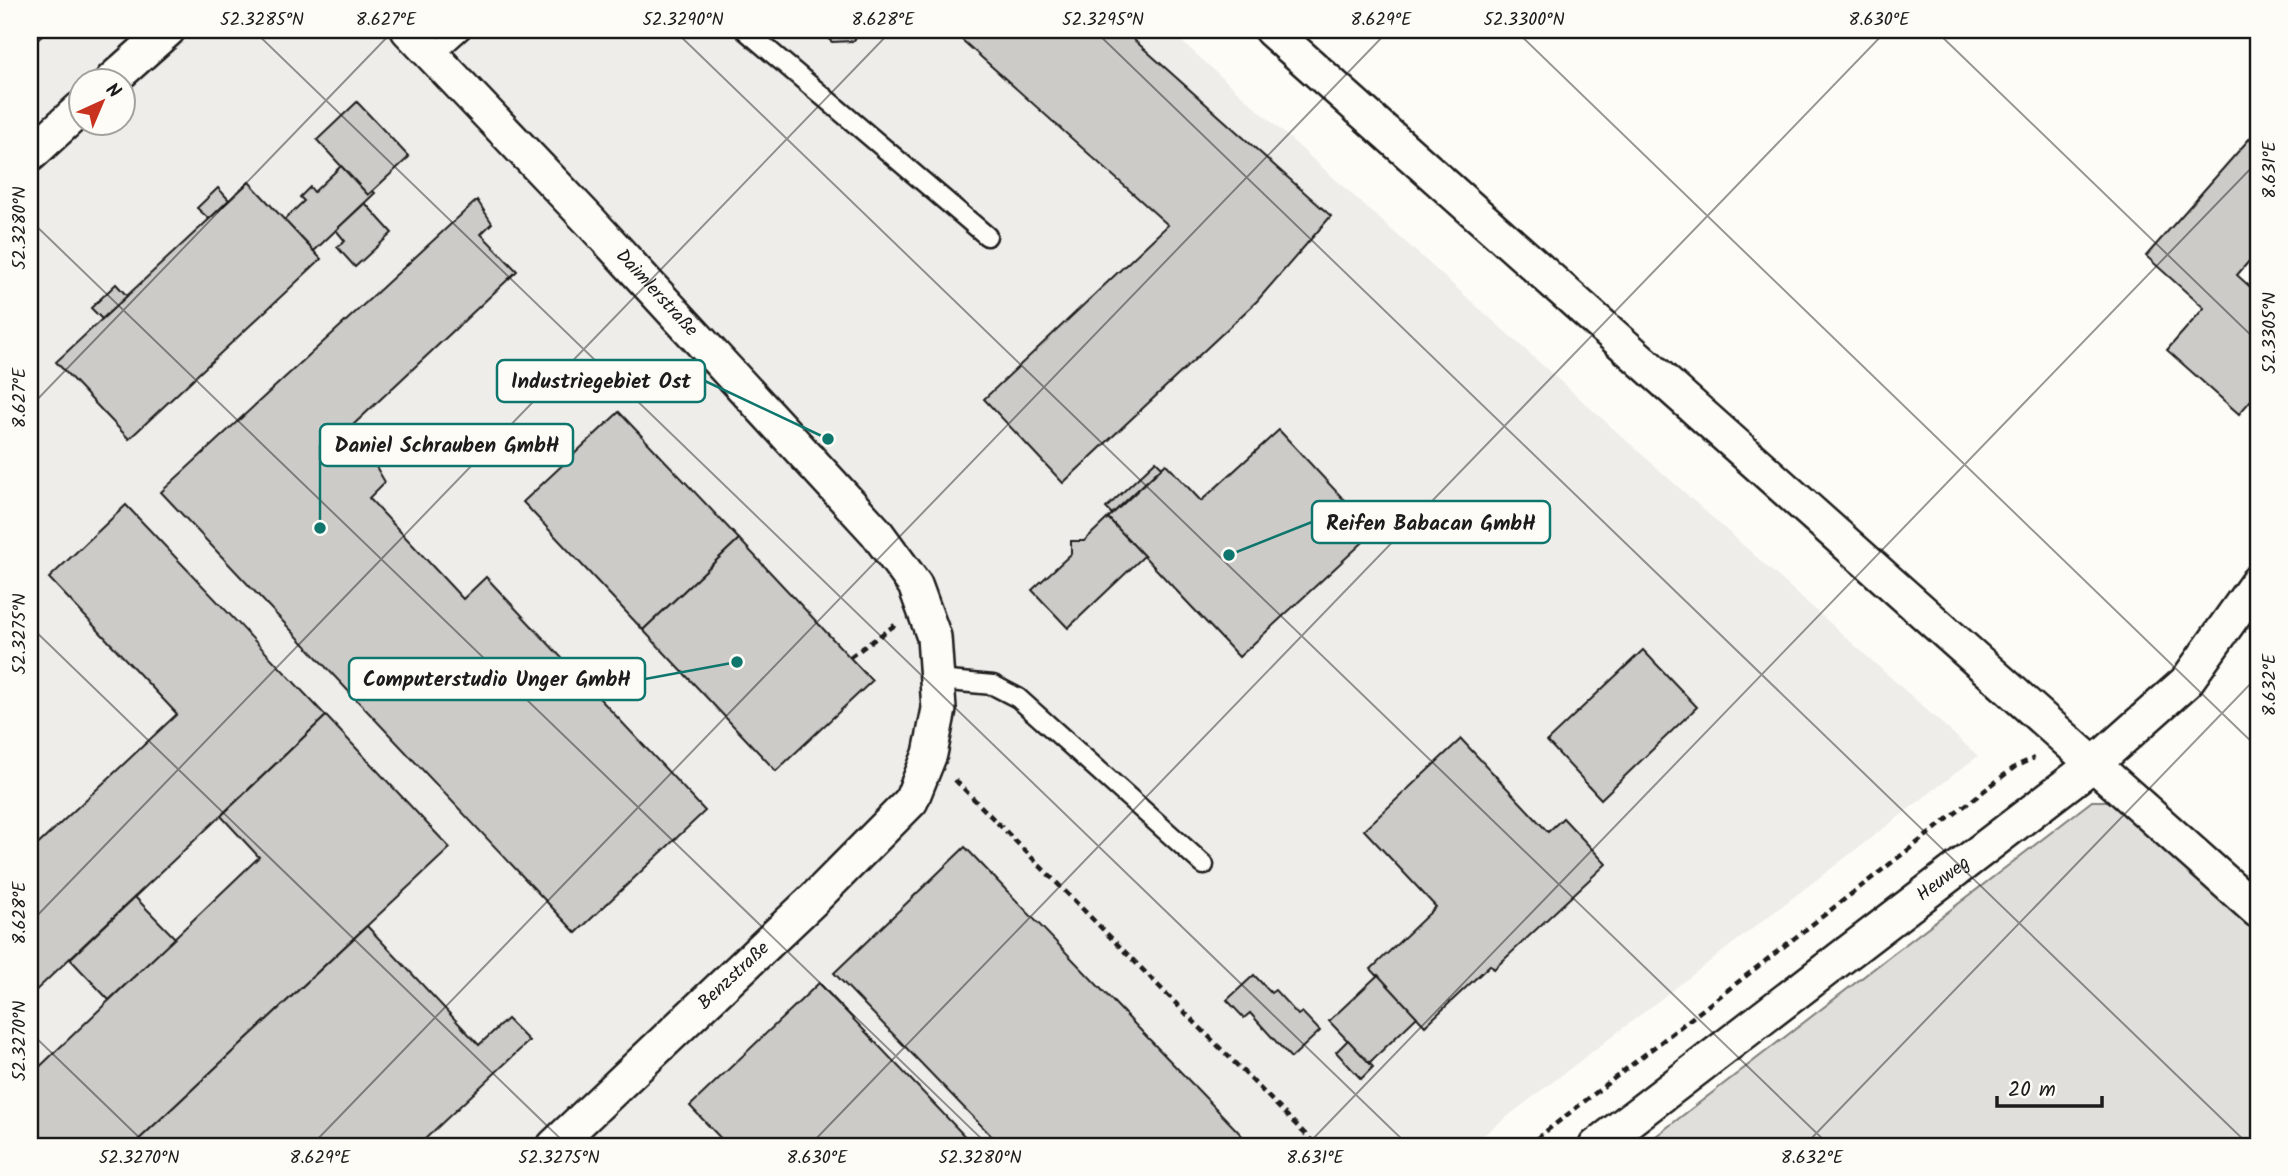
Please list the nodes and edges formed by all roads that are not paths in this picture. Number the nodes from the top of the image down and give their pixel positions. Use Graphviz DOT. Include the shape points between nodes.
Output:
graph roads {
  1 [pos="168,30"];
  2 [pos="408,30"];
  3 [pos="461,30"];
  4 [pos="745,30"];
  5 [pos="1270,30"];
  6 [pos="433,55"];
  7 [pos="128,66"];
  8 [pos="66,122"];
  9 [pos="30,155"];
  10 [pos="987,236"];
  11 [pos="2258,581"];
  12 [pos="938,680"];
  13 [pos="2095,763"];
  14 [pos="911,801"];
  15 [pos="1205,865"];
  16 [pos="2258,911"];
  17 [pos="554,1146"];
  18 [pos="1596,1146"];
  1 -- 7 [label="street"];
  2 -- 6 [label="street, Daimlerstraße"];
  3 -- 6 [label="lane"];
  4 -- 10 [label="lane"];
  5 -- 13 [label="street"];
  6 -- 12 [label="street, Daimlerstraße" via="876,531 924,604 934,637"];
  8 -- 9 [label="street"];
  11 -- 13 [label="street, Heuweg" via="2186,682"];
  12 -- 14 [label="street, Daimlerstraße" via="939,709 930,754"];
  12 -- 15 [label="lane" via="993,685 1018,698"];
  13 -- 16 [label="street"];
  13 -- 18 [label="street, Heuweg"];
  14 -- 17 [label="street, Benzstraße"];
}
